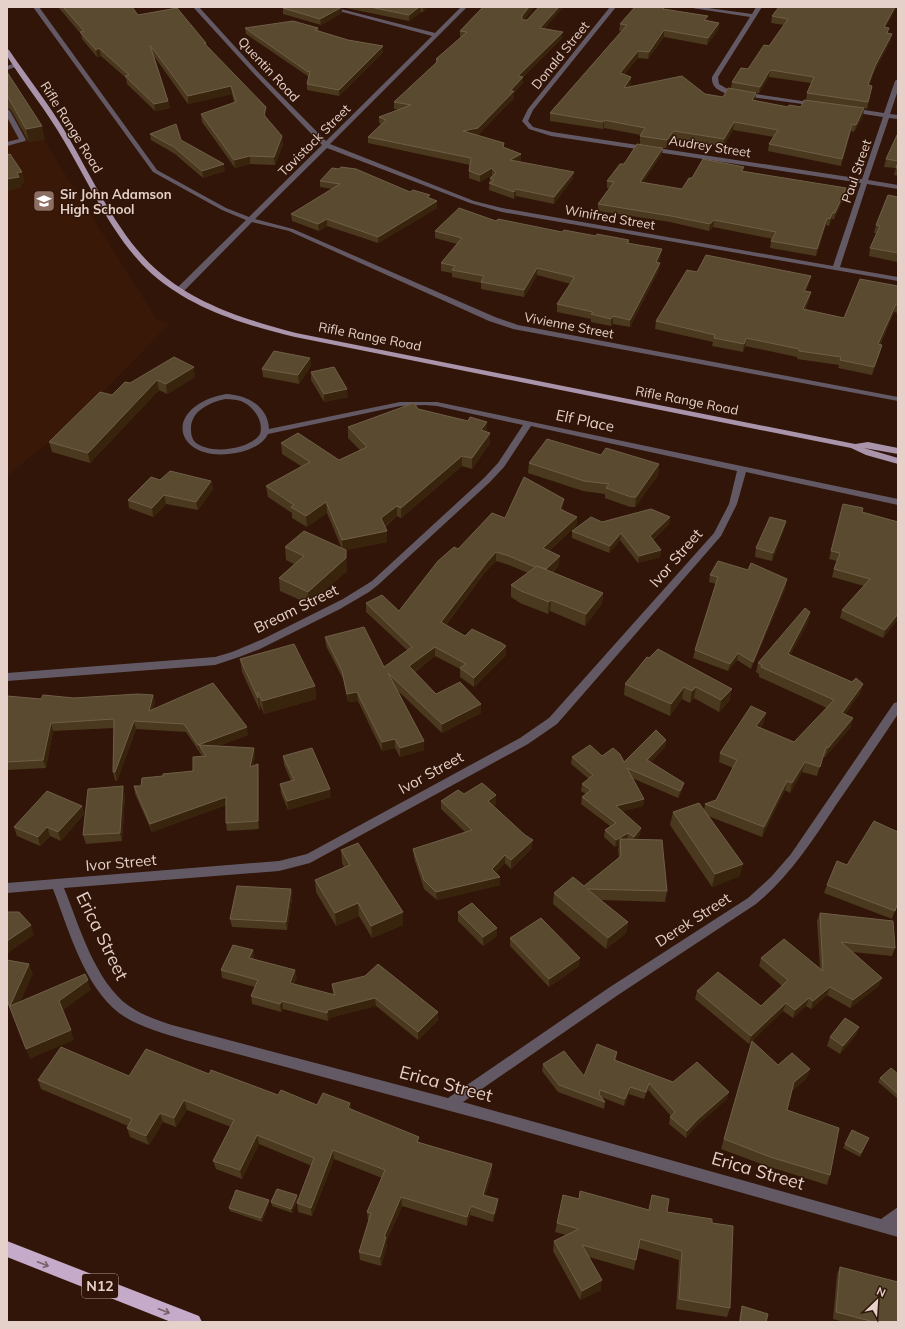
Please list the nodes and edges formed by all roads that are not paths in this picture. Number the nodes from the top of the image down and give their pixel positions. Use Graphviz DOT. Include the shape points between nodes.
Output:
graph roads {
  1 [pos="36,7"];
  2 [pos="196,7"];
  3 [pos="327,7"];
  4 [pos="464,7"];
  5 [pos="613,7"];
  6 [pos="689,7"];
  7 [pos="759,7"];
  8 [pos="754,16"];
  9 [pos="435,35"];
  10 [pos="7,51"];
  11 [pos="16,65"];
  12 [pos="7,68"];
  13 [pos="898,81"];
  14 [pos="821,106"];
  15 [pos="843,109"];
  16 [pos="7,111"];
  17 [pos="887,115"];
  18 [pos="526,117"];
  19 [pos="898,117"];
  20 [pos="7,144"];
  21 [pos="326,145"];
  22 [pos="864,181"];
  23 [pos="898,186"];
  24 [pos="251,220"];
  25 [pos="836,268"];
  26 [pos="898,279"];
  27 [pos="180,290"];
  28 [pos="898,399"];
  29 [pos="528,424"];
  30 [pos="265,432"];
  31 [pos="853,446"];
  32 [pos="898,452"];
  33 [pos="898,460"];
  34 [pos="742,469"];
  35 [pos="898,502"];
  36 [pos="7,677"];
  37 [pos="898,706"];
  38 [pos="57,885"];
  39 [pos="7,888"];
  40 [pos="450,1104"];
  41 [pos="898,1214"];
  42 [pos="883,1226"];
  43 [pos="898,1230"];
  44 [pos="7,1249"];
  45 [pos="193,1322"];
  1 -- 24 [label="street" via="155,171 224,209"];
  2 -- 21 [label="street, Quentin Road"];
  3 -- 9 [label="street"];
  4 -- 9 [label="street, Tavistock Street"];
  5 -- 18 [label="street, Donald Street"];
  6 -- 8 [label="street"];
  7 -- 8 [label="street"];
  8 -- 14 [label="street" via="715,77 714,81 718,88 728,92"];
  9 -- 21 [label="street, Tavistock Street"];
  10 -- 11 [label="main road, Rifle Range Road"];
  11 -- 12 [label="street"];
  11 -- 27 [label="main road, Rifle Range Road" via="64,136 83,171 140,258 149,268"];
  13 -- 17 [label="street, Paul Street"];
  15 -- 17 [label="street"];
  16 -- 20 [label="street" via="23,140"];
  17 -- 19 [label="street"];
  17 -- 22 [label="street, Paul Street"];
  18 -- 22 [label="street, Audrey Street" via="525,121 531,128 551,134"];
  21 -- 24 [label="street, Tavistock Street"];
  21 -- 25 [label="street, Winifred Street" via="490,208"];
  22 -- 23 [label="street, Audrey Street"];
  22 -- 25 [label="street, Paul Street"];
  24 -- 27 [label="street, Tavistock Street"];
  24 -- 28 [label="street, Vivienne Street" via="291,230 516,327"];
  25 -- 26 [label="street, Winifred Street"];
  27 -- 31 [label="main road, Rifle Range Road" via="233,316 295,335"];
  29 -- 30 [label="street, Elf Place" via="437,404 412,403"];
  29 -- 34 [label="street, Elf Place"];
  29 -- 36 [label="street, Bream Street" via="501,465 487,480 375,583 358,595 294,628 239,654 214,661"];
  30 -- 30 [label="street" via="260,440 252,445 227,452 215,452 196,448 189,441 186,424 190,416 207,401 230,396 247,401 256,409 266,425"];
  31 -- 32 [label="main road, Rifle Range Road" via="868,445"];
  31 -- 33 [label="main road, Rifle Range Road"];
  34 -- 35 [label="street, Elf Place"];
  34 -- 38 [label="street, Ivor Street" via="733,504 718,534 553,721 524,741 310,858 295,863"];
  37 -- 40 [label="street, Derek Street" via="798,853 770,887"];
  38 -- 39 [label="street, Ivor Street"];
  38 -- 40 [label="street, Erica Street" via="95,974 112,999 125,1010 149,1022 198,1037"];
  40 -- 42 [label="street, Erica Street"];
  41 -- 42 [label="street"];
  42 -- 43 [label="street, Erica Street"];
  44 -- 45 [label="highway, N12, one-way"];
}
